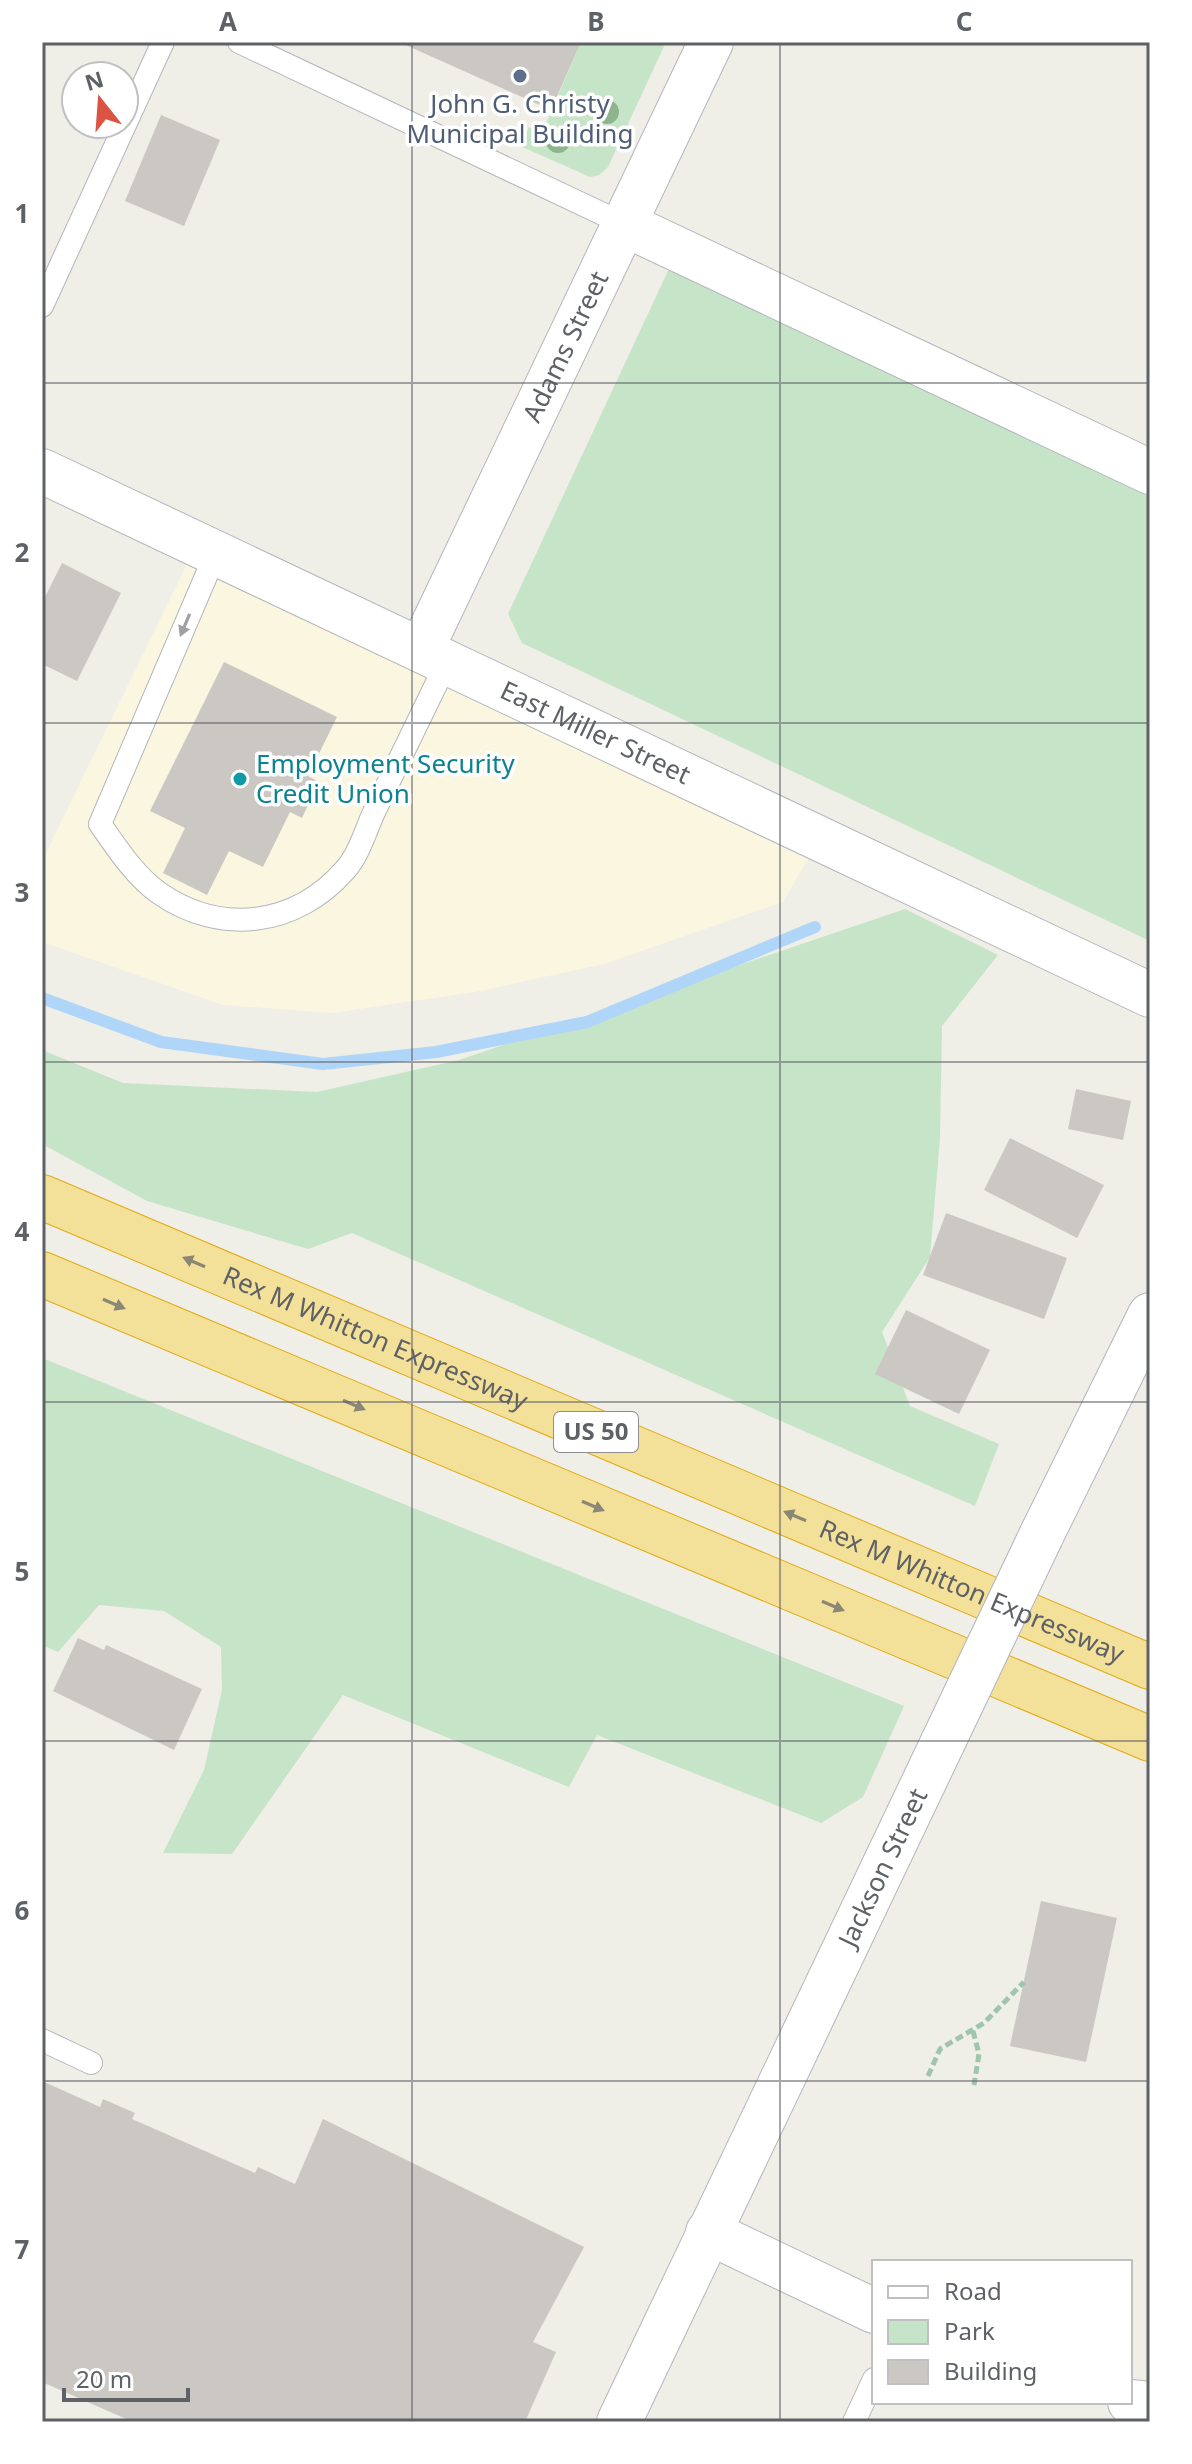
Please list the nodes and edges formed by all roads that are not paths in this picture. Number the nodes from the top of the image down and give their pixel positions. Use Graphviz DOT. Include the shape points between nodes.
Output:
graph roads {
  1 [pos="163,42"];
  2 [pos="239,42"];
  3 [pos="711,42"];
  4 [pos="624,224"];
  5 [pos="42,306"];
  6 [pos="42,471"];
  7 [pos="1150,472"];
  8 [pos="216,553"];
  9 [pos="434,656"];
  10 [pos="1150,995"];
  11 [pos="42,1197"];
  12 [pos="42,1274"];
  13 [pos="1150,1315"];
  14 [pos="1150,1667"];
  15 [pos="1150,1739"];
  16 [pos="42,2040"];
  17 [pos="91,2063"];
  18 [pos="708,2232"];
  19 [pos="872,2310"];
  20 [pos="872,2383"];
  21 [pos="619,2422"];
  22 [pos="854,2422"];
  1 -- 5 [label="lane"];
  2 -- 4 [label="lane"];
  3 -- 4 [label="street, Adams Street"];
  4 -- 7 [label="street"];
  4 -- 9 [label="street, Adams Street"];
  6 -- 8 [label="street, East Miller Street"];
  8 -- 9 [label="street, East Miller Street"];
  8 -- 9 [label="lane, one-way" via="100,824 129,865 159,893 239,922 271,918 310,902 347,868"];
  9 -- 10 [label="street, East Miller Street"];
  14 -- 11 [label="highway, Rex M Whitton Expressway / US 50, one-way"];
  12 -- 15 [label="highway, US 50, one-way"];
  13 -- 18 [label="street, Jackson Street, bridge"];
  16 -- 17 [label="lane"];
  18 -- 19 [label="street"];
  18 -- 21 [label="street, Jackson Street"];
  20 -- 22 [label="lane"];
}
